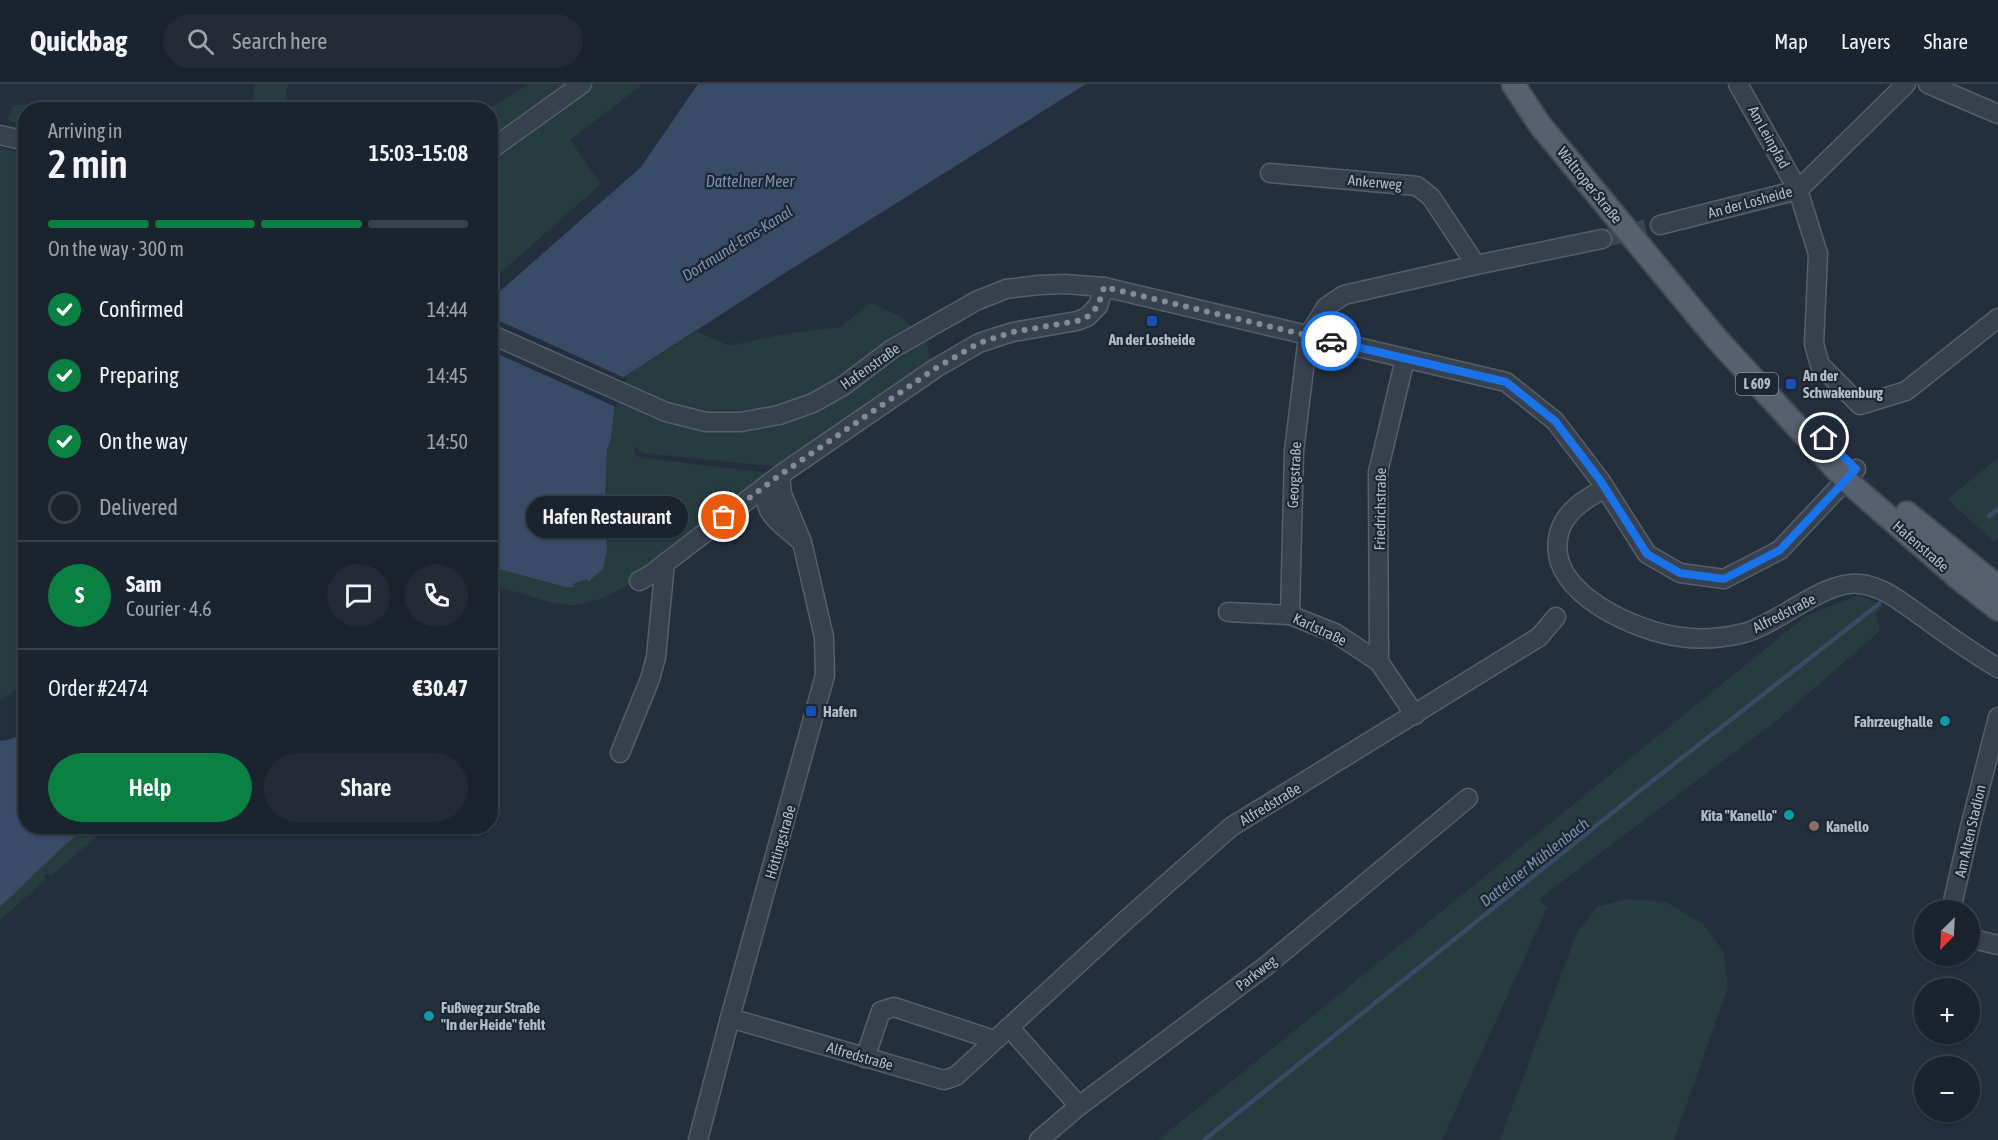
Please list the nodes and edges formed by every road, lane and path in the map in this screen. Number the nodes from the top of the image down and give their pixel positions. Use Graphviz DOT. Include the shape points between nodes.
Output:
graph roads {
  1 [pos="582,84"];
  2 [pos="1513,84"];
  3 [pos="1738,84"];
  4 [pos="1906,84"];
  5 [pos="1928,84"];
  6 [pos="1998,114"];
  7 [pos="0,135"];
  8 [pos="18,139"];
  9 [pos="498,144"];
  10 [pos="1270,173"];
  11 [pos="1798,190"];
  12 [pos="1660,225"];
  13 [pos="1602,239"];
  14 [pos="1476,265"];
  15 [pos="1104,287"];
  16 [pos="1998,318"];
  17 [pos="1308,336"];
  18 [pos="498,338"];
  19 [pos="1405,359"];
  20 [pos="1851,475"];
  21 [pos="773,481"];
  22 [pos="1605,488"];
  23 [pos="665,563"];
  24 [pos="639,581"];
  25 [pos="1998,587"];
  26 [pos="1998,609"];
  27 [pos="1228,612"];
  28 [pos="1290,615"];
  29 [pos="1556,617"];
  30 [pos="1379,662"];
  31 [pos="1998,669"];
  32 [pos="1415,715"];
  33 [pos="1998,717"];
  34 [pos="620,753"];
  35 [pos="1468,798"];
  36 [pos="1953,900"];
  37 [pos="1980,940"];
  38 [pos="1998,945"];
  39 [pos="730,1018"];
  40 [pos="1009,1027"];
  41 [pos="994,1040"];
  42 [pos="865,1058"];
  43 [pos="1079,1106"];
  44 [pos="698,1140"];
  45 [pos="1039,1140"];
  1 -- 9 [label="street"];
  2 -- 20 [label="main road, Waltroper Straße / L 609" via="1540,125 1716,338"];
  3 -- 11 [label="street, Am Leinpfad"];
  4 -- 11 [label="street, An der Losheide"];
  5 -- 6 [label="street"];
  7 -- 8 [label="street"];
  10 -- 14 [label="street, Ankerweg" via="1417,186 1431,197"];
  11 -- 12 [label="street, An der Losheide"];
  11 -- 16 [label="street" via="1818,254 1814,344 1820,365 1860,405 1906,391"];
  13 -- 14 [label="street"];
  14 -- 17 [label="street" via="1344,295 1326,307"];
  15 -- 17 [label="street, Hafenstraße"];
  15 -- 18 [label="street, Hafenstraße" via="1040,285 1006,290 976,301 892,349 813,403 741,422 706,422 666,412"];
  15 -- 21 [label="street" via="1098,306 1087,317 979,343 936,368"];
  17 -- 19 [label="street, Hafenstraße"];
  17 -- 28 [label="street, Georgstraße" via="1294,451"];
  19 -- 22 [label="street, Hafenstraße" via="1506,382 1555,421"];
  19 -- 30 [label="street, Friedrichstraße" via="1378,472"];
  20 -- 22 [label="street, Hafenstraße" via="1780,550 1724,579 1680,573 1647,554"];
  20 -- 25 [label="main road, Hafenstraße / L 609"];
  20 -- 26 [label="main road, Hafenstraße / L 609" via="1956,576"];
  21 -- 23 [label="street"];
  21 -- 39 [label="street, Höttingstraße" via="802,542 824,637 825,675"];
  22 -- 31 [label="street, Alfredstraße" via="1580,502 1568,516 1558,534 1556,549 1571,581 1587,597 1624,621 1659,633 1712,639 1746,633 1834,588 1858,583 1881,589"];
  23 -- 24 [label="street"];
  23 -- 34 [label="street" via="656,657"];
  27 -- 28 [label="street, Karlstraße"];
  28 -- 30 [label="street, Karlstraße" via="1335,633"];
  29 -- 32 [label="street, Alfredstraße" via="1539,638"];
  30 -- 32 [label="street, Karlstraße"];
  32 -- 40 [label="street, Alfredstraße" via="1231,827"];
  33 -- 36 [label="street, Am Alten Stadion"];
  35 -- 43 [label="street, Parkweg" via="1266,966"];
  37 -- 38 [label="street"];
  39 -- 42 [label="street, Alfredstraße"];
  39 -- 44 [label="street, Höttingstraße"];
  40 -- 41 [label="street, Alfredstraße"];
  40 -- 43 [label="street"];
  41 -- 42 [label="street, Alfredstraße" via="956,1076 944,1080"];
  41 -- 42 [label="street" via="894,1007 881,1011"];
  43 -- 45 [label="street, Parkweg"];
}
